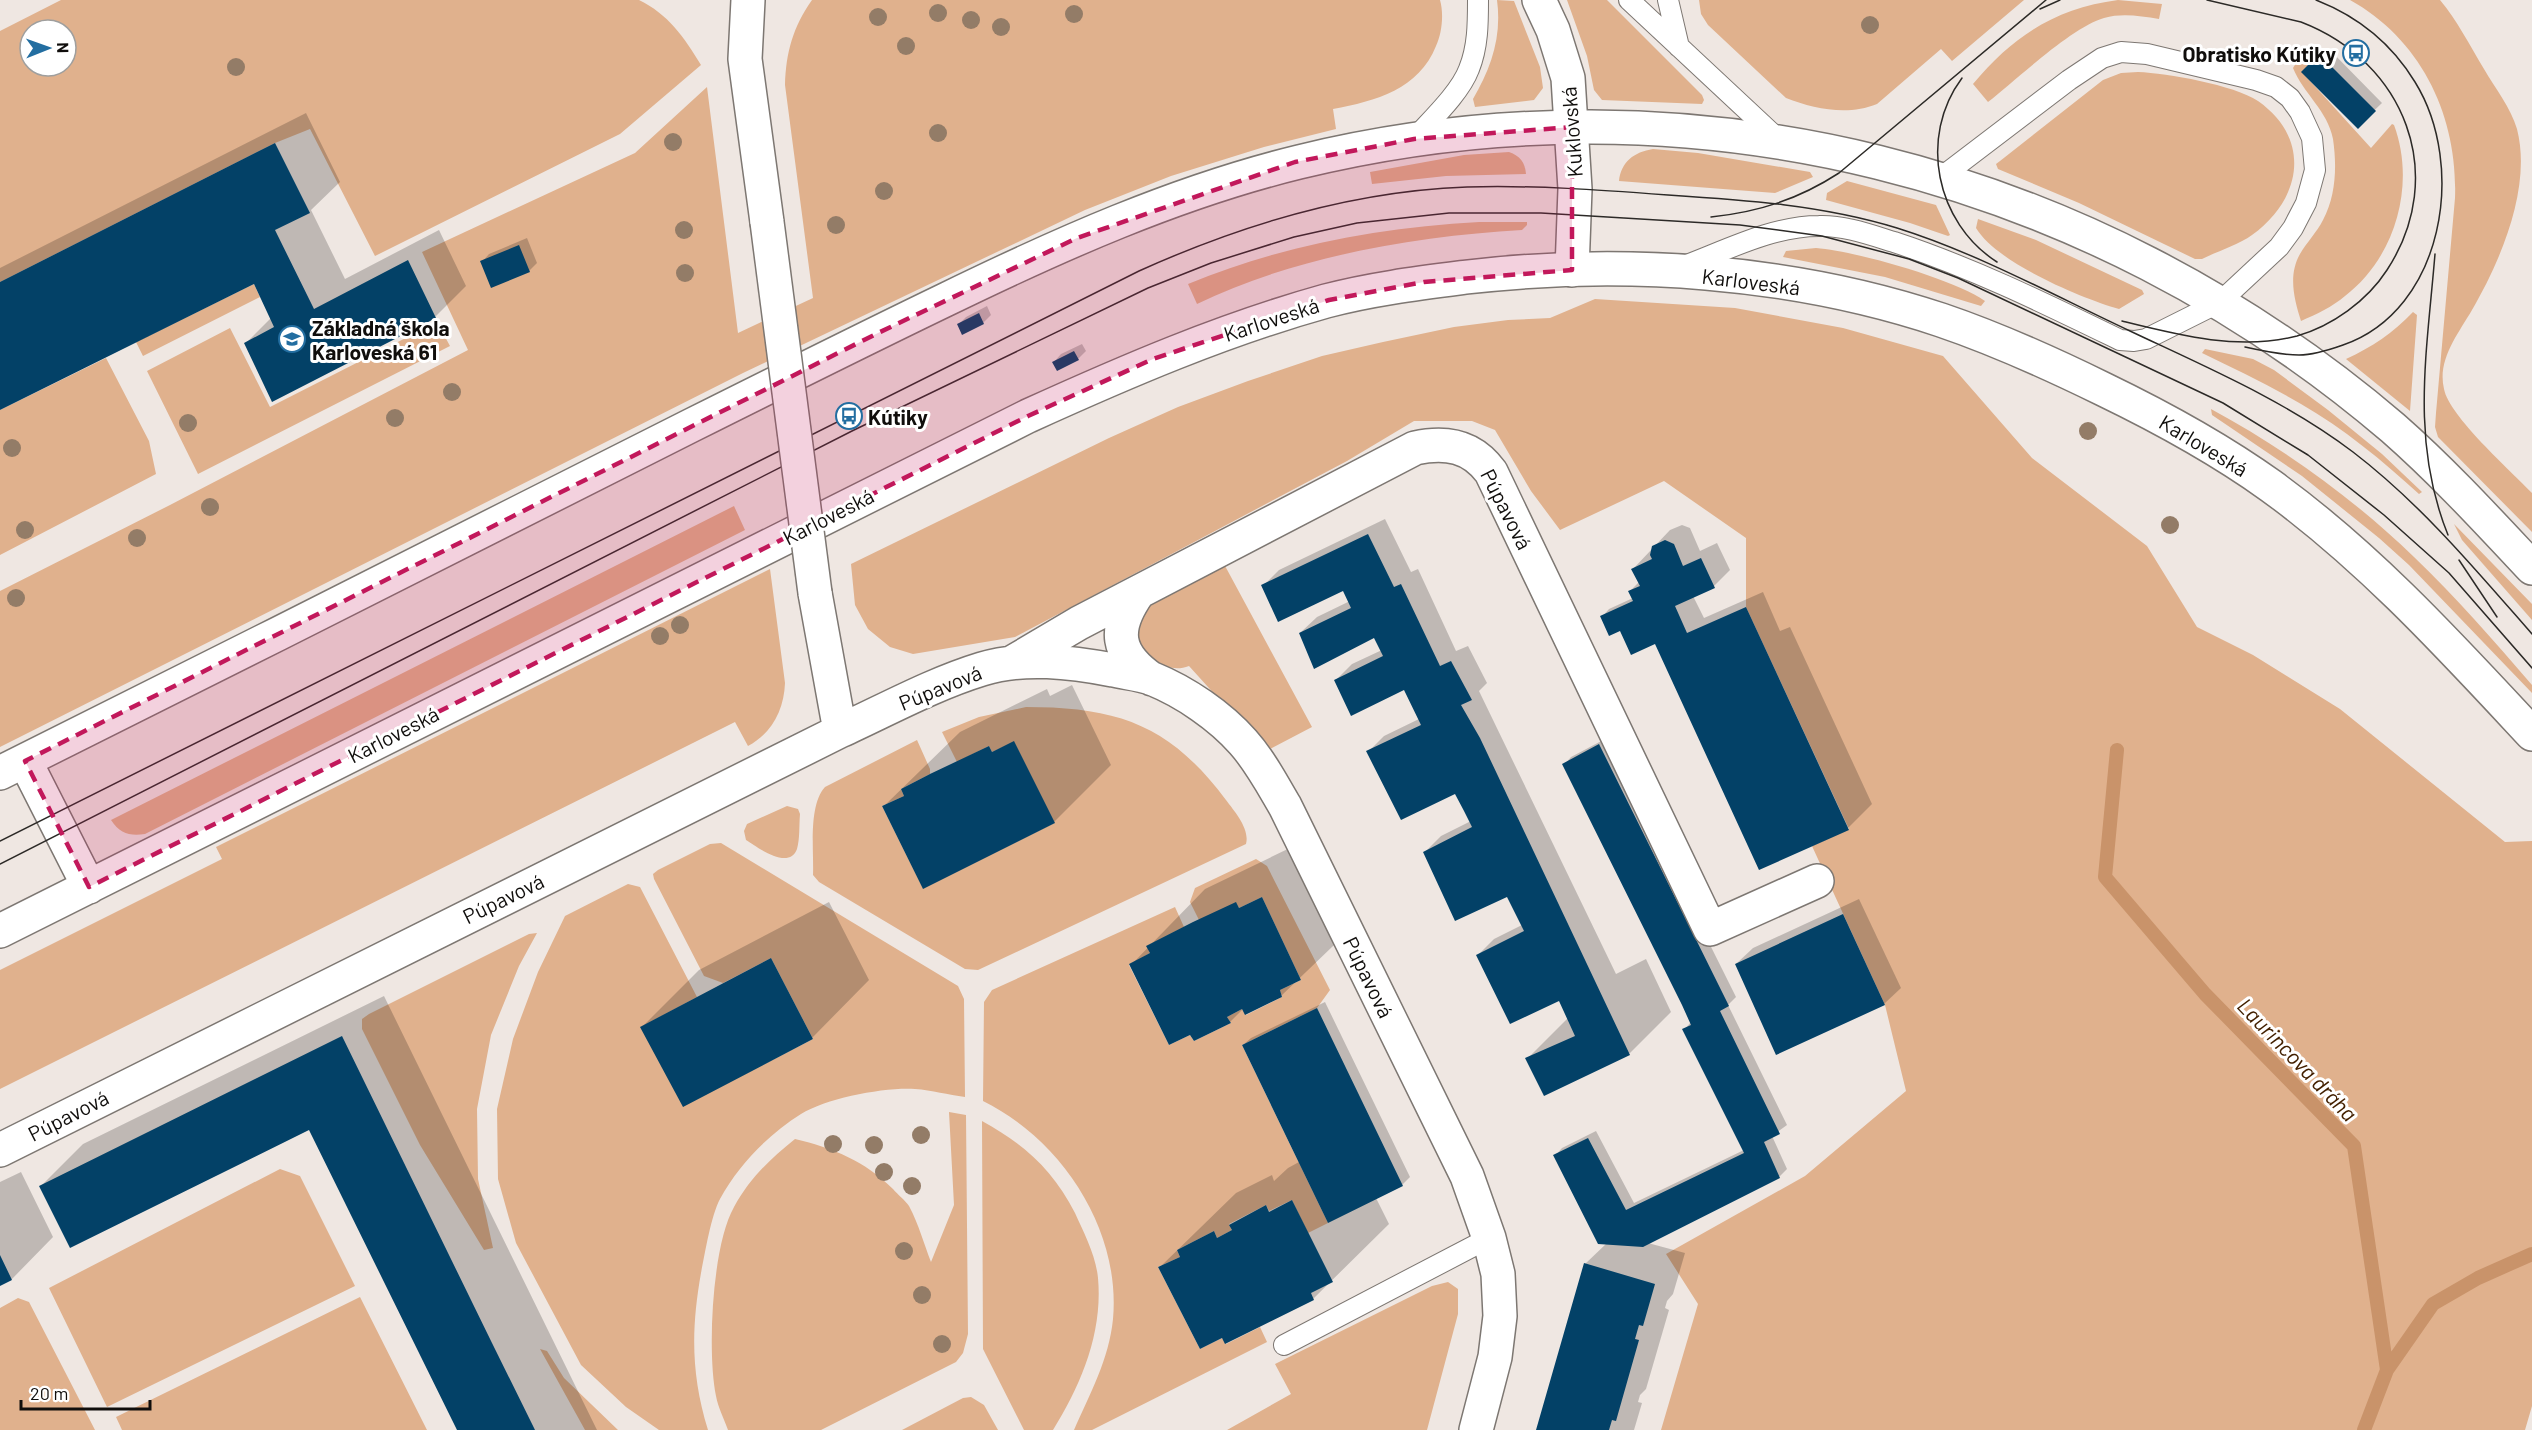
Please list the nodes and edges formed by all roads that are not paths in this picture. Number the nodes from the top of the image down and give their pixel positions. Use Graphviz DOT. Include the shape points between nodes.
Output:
graph roads {
  1 [pos="748,0"];
  2 [pos="1478,0"];
  3 [pos="1539,0"];
  4 [pos="1629,0"];
  5 [pos="1668,0"];
  6 [pos="1679,47"];
  7 [pos="1572,127"];
  8 [pos="1414,139"];
  9 [pos="1779,141"];
  10 [pos="1940,179"];
  11 [pos="1572,270"];
  12 [pos="1670,271"];
  13 [pos="2220,302"];
  14 [pos="2532,567"];
  15 [pos="1138,593"];
  16 [pos="1012,663"];
  17 [pos="1152,679"];
  18 [pos="840,731"];
  19 [pos="2532,734"];
  20 [pos="12,767"];
  21 [pos="1817,881"];
  22 [pos="89,886"];
  23 [pos="0,931"];
  24 [pos="0,1150"];
  25 [pos="1489,1238"];
  26 [pos="1284,1345"];
  27 [pos="1476,1430"];
  1 -- 18 [label="main road, bridge" via="745,59 815,593"];
  2 -- 8 [label="lane" via="1478,36 1469,70"];
  3 -- 7 [label="main road, Kuklovská" via="1568,78"];
  4 -- 6 [label="lane"];
  5 -- 6 [label="lane"];
  6 -- 9 [label="lane"];
  7 -- 8 [label="main road"];
  7 -- 9 [label="main road" via="1669,130"];
  7 -- 11 [label="main road, Kuklovská"];
  8 -- 20 [label="main road" via="1295,162 1164,204 1077,238 867,338"];
  9 -- 10 [label="main road" via="1861,157"];
  10 -- 13 [label="main road" via="2047,217"];
  10 -- 13 [label="lane" via="2069,80 2102,58 2121,52 2147,54 2276,87 2300,112 2312,138 2315,170 2293,228 2279,248"];
  11 -- 12 [label="main road, Karloveská"];
  11 -- 22 [label="main road, Karloveská" via="1424,282 1329,300 1153,359 1028,416"];
  12 -- 13 [label="lane" via="1780,230 1820,225 1870,234 1965,268 2120,340 2146,339"];
  12 -- 19 [label="main road, Karloveská" via="1799,286 1937,319 2009,345 2146,410 2271,486 2344,544 2403,597"];
  13 -- 14 [label="main road" via="2299,355 2393,429"];
  15 -- 16 [label="main road, Púpavová"];
  15 -- 17 [label="main road" via="1125,611 1122,640 1126,656"];
  15 -- 21 [label="main road, Púpavová" via="1415,448 1443,444 1469,451 1491,472 1710,929"];
  16 -- 17 [label="main road, Púpavová" via="1071,662"];
  16 -- 18 [label="main road, Púpavová" via="983,668 945,682"];
  17 -- 25 [label="main road, Púpavová" via="1212,714 1242,741 1265,772 1467,1176"];
  18 -- 24 [label="main road, Púpavová"];
  20 -- 22 [label="main road"];
  22 -- 23 [label="main road, Karloveská"];
  25 -- 26 [label="lane"];
  25 -- 27 [label="main road, Púpavová" via="1498,1274 1500,1316 1495,1357"];
}
